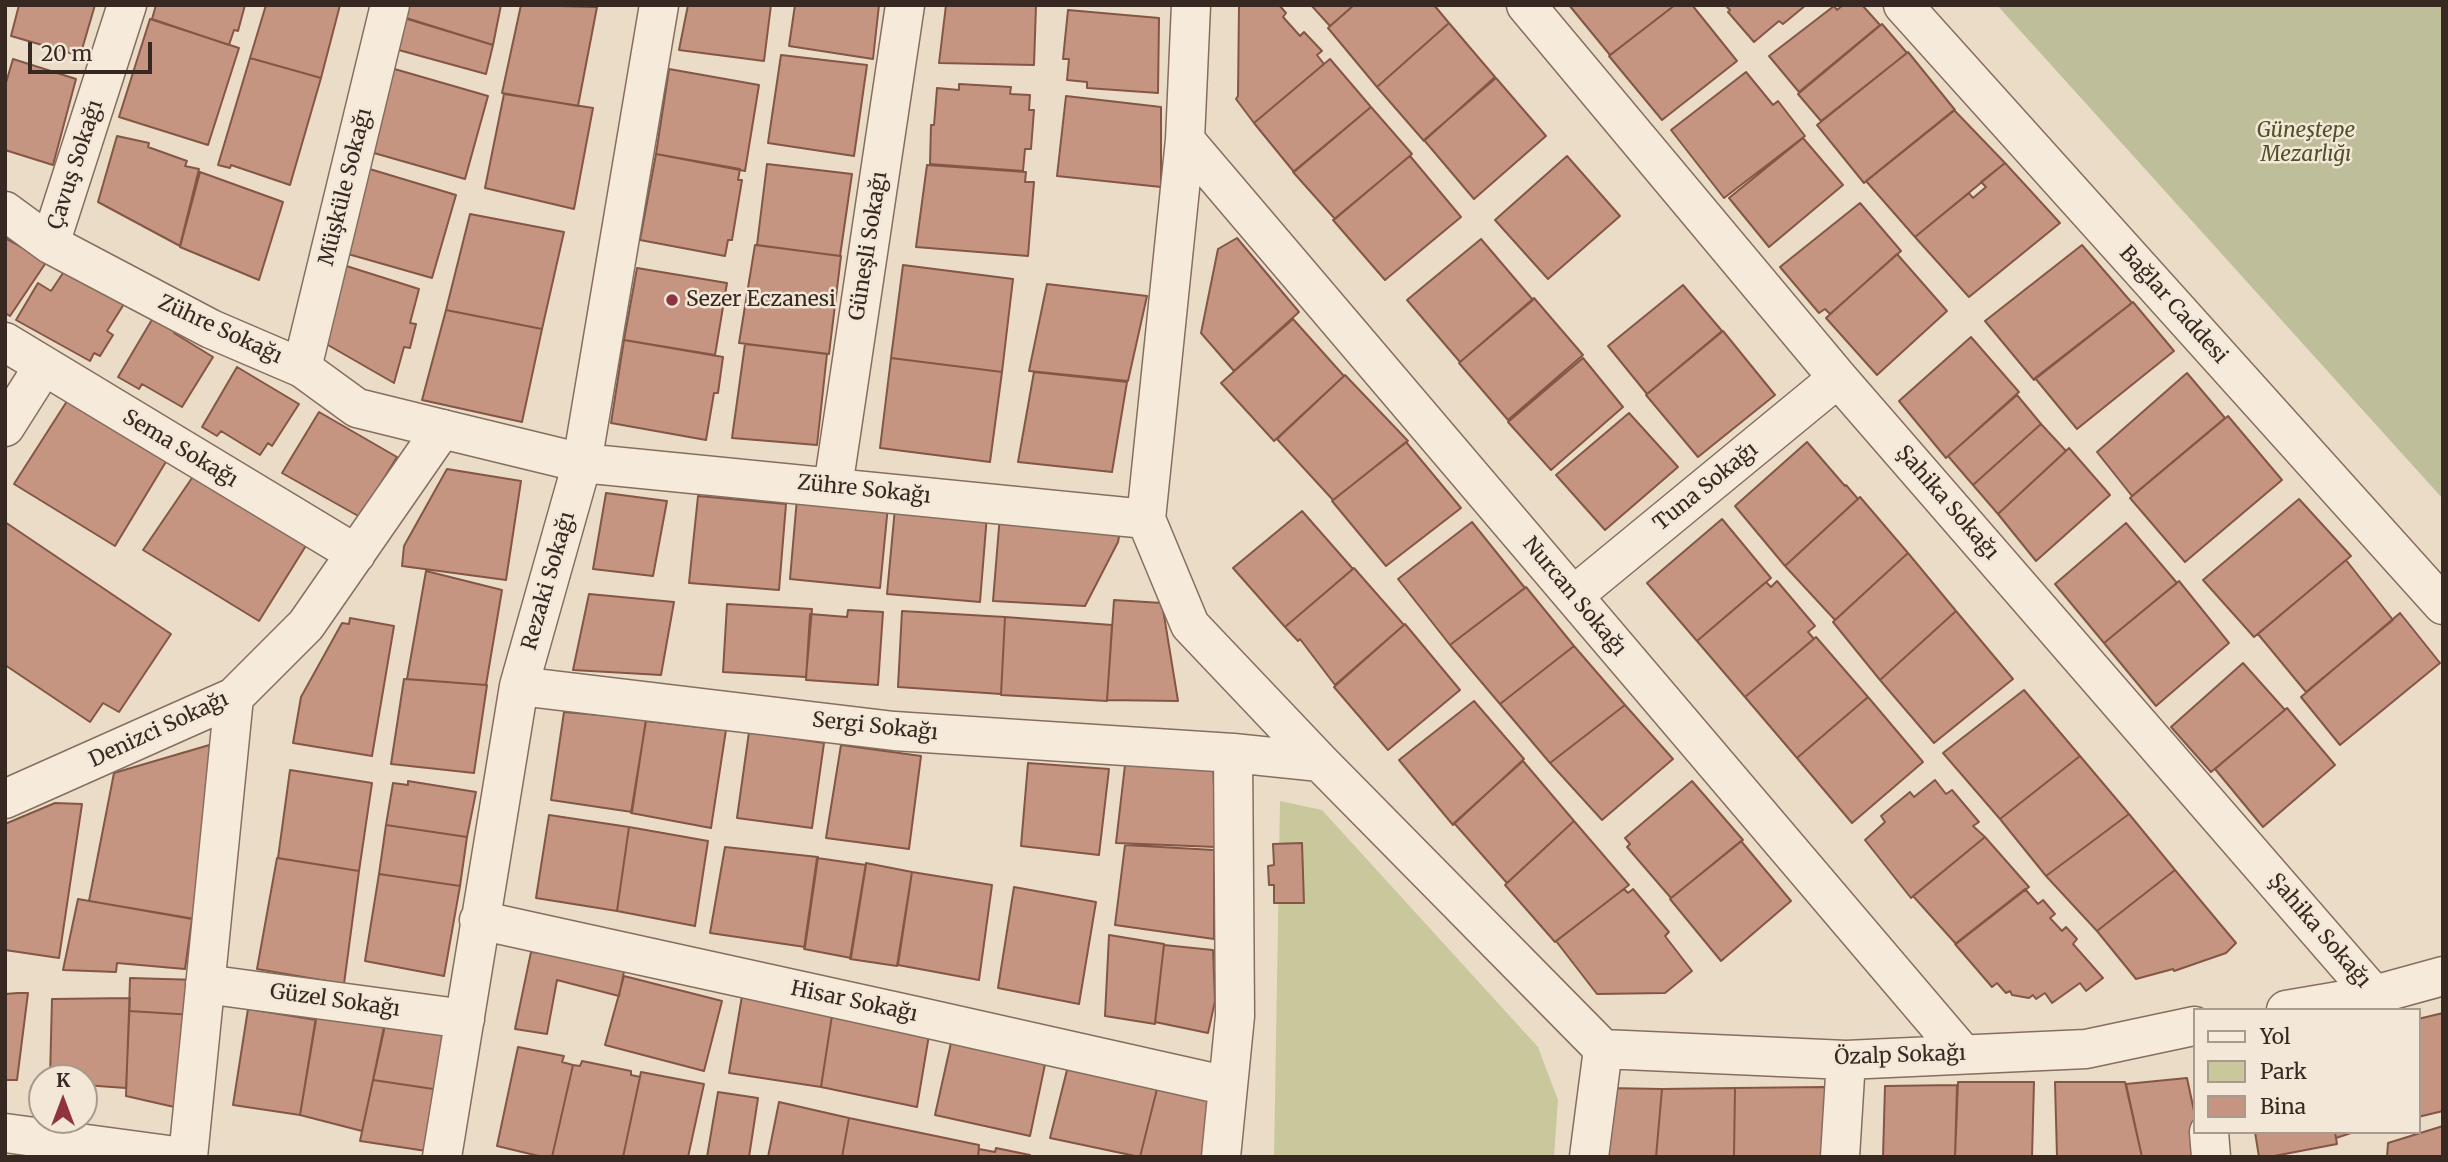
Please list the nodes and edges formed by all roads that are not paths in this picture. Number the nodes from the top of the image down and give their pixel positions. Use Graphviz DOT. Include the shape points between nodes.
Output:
graph roads {
  1 [pos="127,5"];
  2 [pos="390,5"];
  3 [pos="659,5"];
  4 [pos="905,5"];
  5 [pos="1191,5"];
  6 [pos="1526,5"];
  7 [pos="1903,5"];
  8 [pos="1185,140"];
  9 [pos="5,211"];
  10 [pos="50,244"];
  11 [pos="5,342"];
  12 [pos="43,366"];
  13 [pos="302,368"];
  14 [pos="1838,378"];
  15 [pos="5,427"];
  16 [pos="442,429"];
  17 [pos="582,463"];
  18 [pos="832,487"];
  19 [pos="1146,519"];
  20 [pos="356,554"];
  21 [pos="1573,596"];
  22 [pos="2443,605"];
  23 [pos="519,686"];
  24 [pos="234,697"];
  25 [pos="1233,753"];
  26 [pos="1320,762"];
  27 [pos="5,799"];
  28 [pos="479,920"];
  29 [pos="2443,975"];
  30 [pos="205,984"];
  31 [pos="2374,995"];
  32 [pos="2298,1008"];
  33 [pos="465,1019"];
  34 [pos="2192,1026"];
  35 [pos="1603,1049"];
  36 [pos="1963,1054"];
  37 [pos="1846,1060"];
  38 [pos="1228,1086"];
  39 [pos="5,1133"];
  40 [pos="2209,1134"];
  41 [pos="186,1157"];
  42 [pos="442,1157"];
  43 [pos="1221,1157"];
  44 [pos="1589,1157"];
  45 [pos="1840,1157"];
  46 [pos="2211,1157"];
  1 -- 10 [label="street, Çavuş Sokağı"];
  2 -- 13 [label="street, Müşküle Sokağı"];
  3 -- 17 [label="street, Rezaki Sokağı"];
  4 -- 18 [label="street, Güneşli Sokağı"];
  5 -- 8 [label="street"];
  6 -- 14 [label="street, Şahika Sokağı"];
  7 -- 22 [label="street, Bağlar Caddesi"];
  8 -- 19 [label="street"];
  8 -- 21 [label="street, Nurcan Sokağı"];
  9 -- 10 [label="street, Zühre Sokağı"];
  10 -- 13 [label="street, Zühre Sokağı" via="211,329"];
  11 -- 12 [label="street, Sema Sokağı"];
  12 -- 15 [label="street"];
  12 -- 20 [label="street, Sema Sokağı"];
  13 -- 16 [label="street, Zühre Sokağı" via="357,408"];
  14 -- 21 [label="street, Tuna Sokağı"];
  14 -- 31 [label="street, Şahika Sokağı"];
  16 -- 17 [label="street, Zühre Sokağı"];
  16 -- 20 [label="street, Denizci Sokağı"];
  17 -- 18 [label="street, Zühre Sokağı"];
  17 -- 23 [label="street, Rezaki Sokağı"];
  18 -- 19 [label="street, Zühre Sokağı"];
  19 -- 26 [label="street" via="1191,625"];
  20 -- 24 [label="street, Denizci Sokağı" via="306,625"];
  21 -- 36 [label="street, Nurcan Sokağı"];
  23 -- 25 [label="street, Sergi Sokağı" via="894,731"];
  23 -- 28 [label="street, Rezaki Sokağı"];
  24 -- 27 [label="street, Denizci Sokağı"];
  24 -- 30 [label="street"];
  25 -- 26 [label="street, Sergi Sokağı"];
  25 -- 38 [label="street" via="1235,1016"];
  26 -- 35 [label="street"];
  28 -- 33 [label="street, Rezaki Sokağı"];
  28 -- 38 [label="street, Hisar Sokağı"];
  29 -- 31 [label="street"];
  30 -- 33 [label="street, Güzel Sokağı"];
  30 -- 41 [label="street"];
  31 -- 32 [label="street"];
  33 -- 42 [label="street, Rezaki Sokağı"];
  34 -- 36 [label="street, Özalp Sokağı" via="2086,1049"];
  35 -- 37 [label="street, Özalp Sokağı"];
  35 -- 44 [label="street"];
  36 -- 37 [label="street, Özalp Sokağı"];
  37 -- 45 [label="street"];
  38 -- 43 [label="street"];
  39 -- 41 [label="street"];
  40 -- 46 [label="street"];
}
